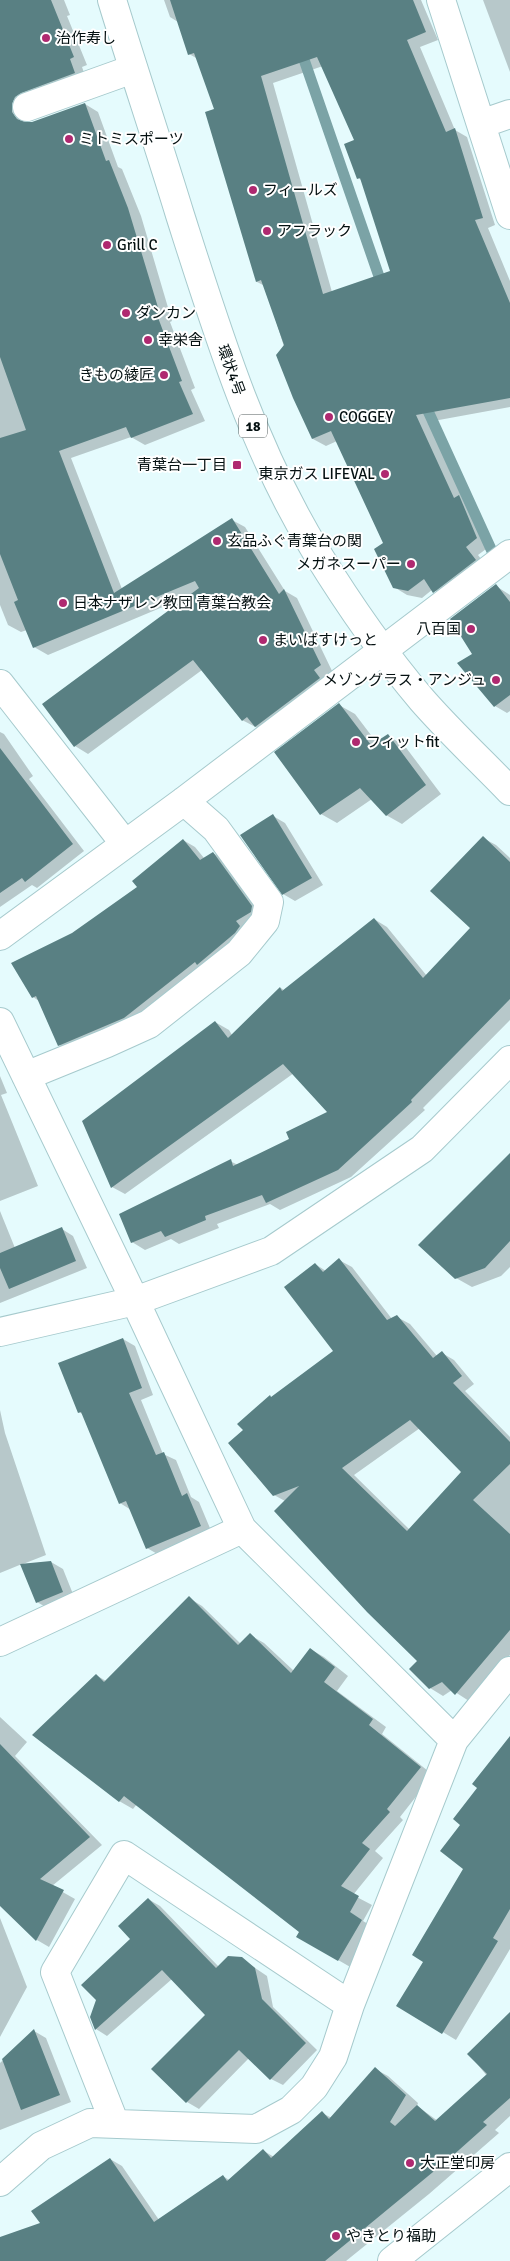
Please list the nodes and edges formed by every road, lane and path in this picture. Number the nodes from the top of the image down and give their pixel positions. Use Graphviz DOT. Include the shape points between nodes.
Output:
graph roads {
  1 [pos="112,0"];
  2 [pos="440,0"];
  3 [pos="133,69"];
  4 [pos="27,107"];
  5 [pos="510,114"];
  6 [pos="481,124"];
  7 [pos="510,214"];
  8 [pos="510,554"];
  9 [pos="382,650"];
  10 [pos="0,684"];
  11 [pos="510,791"];
  12 [pos="184,800"];
  13 [pos="125,844"];
  14 [pos="0,936"];
  15 [pos="0,1022"];
  16 [pos="510,1060"];
  17 [pos="26,1076"];
  18 [pos="136,1301"];
  19 [pos="0,1332"];
  20 [pos="242,1529"];
  21 [pos="0,1642"];
  22 [pos="510,1671"];
  23 [pos="454,1740"];
  24 [pos="350,2005"];
  25 [pos="115,2124"];
  26 [pos="510,2167"];
  27 [pos="0,2182"];
  28 [pos="392,2261"];
  1 -- 3 [label="street, 環状4号 / 18"];
  2 -- 6 [label="street"];
  3 -- 4 [label="street"];
  3 -- 9 [label="street, 環状4号 / 18" via="214,324 242,400 274,472 316,552"];
  5 -- 6 [label="street"];
  6 -- 7 [label="street"];
  8 -- 9 [label="street"];
  9 -- 11 [label="street, 環状4号 / 18" via="424,701"];
  9 -- 12 [label="street"];
  10 -- 13 [label="street"];
  12 -- 13 [label="street"];
  12 -- 17 [label="street" via="216,829 269,902 265,921 239,953 148,1024 108,1044"];
  13 -- 14 [label="street"];
  15 -- 17 [label="street"];
  16 -- 18 [label="street" via="422,1149 271,1251"];
  17 -- 18 [label="street"];
  18 -- 19 [label="street"];
  18 -- 20 [label="street"];
  20 -- 21 [label="street"];
  20 -- 23 [label="street"];
  22 -- 23 [label="street"];
  23 -- 24 [label="street"];
  24 -- 25 [label="street" via="333,2057 314,2087 291,2110 256,2129"];
  24 -- 25 [label="street" via="124,1855 55,1972"];
  25 -- 27 [label="street" via="90,2123 41,2146"];
  26 -- 28 [label="street"];
}
